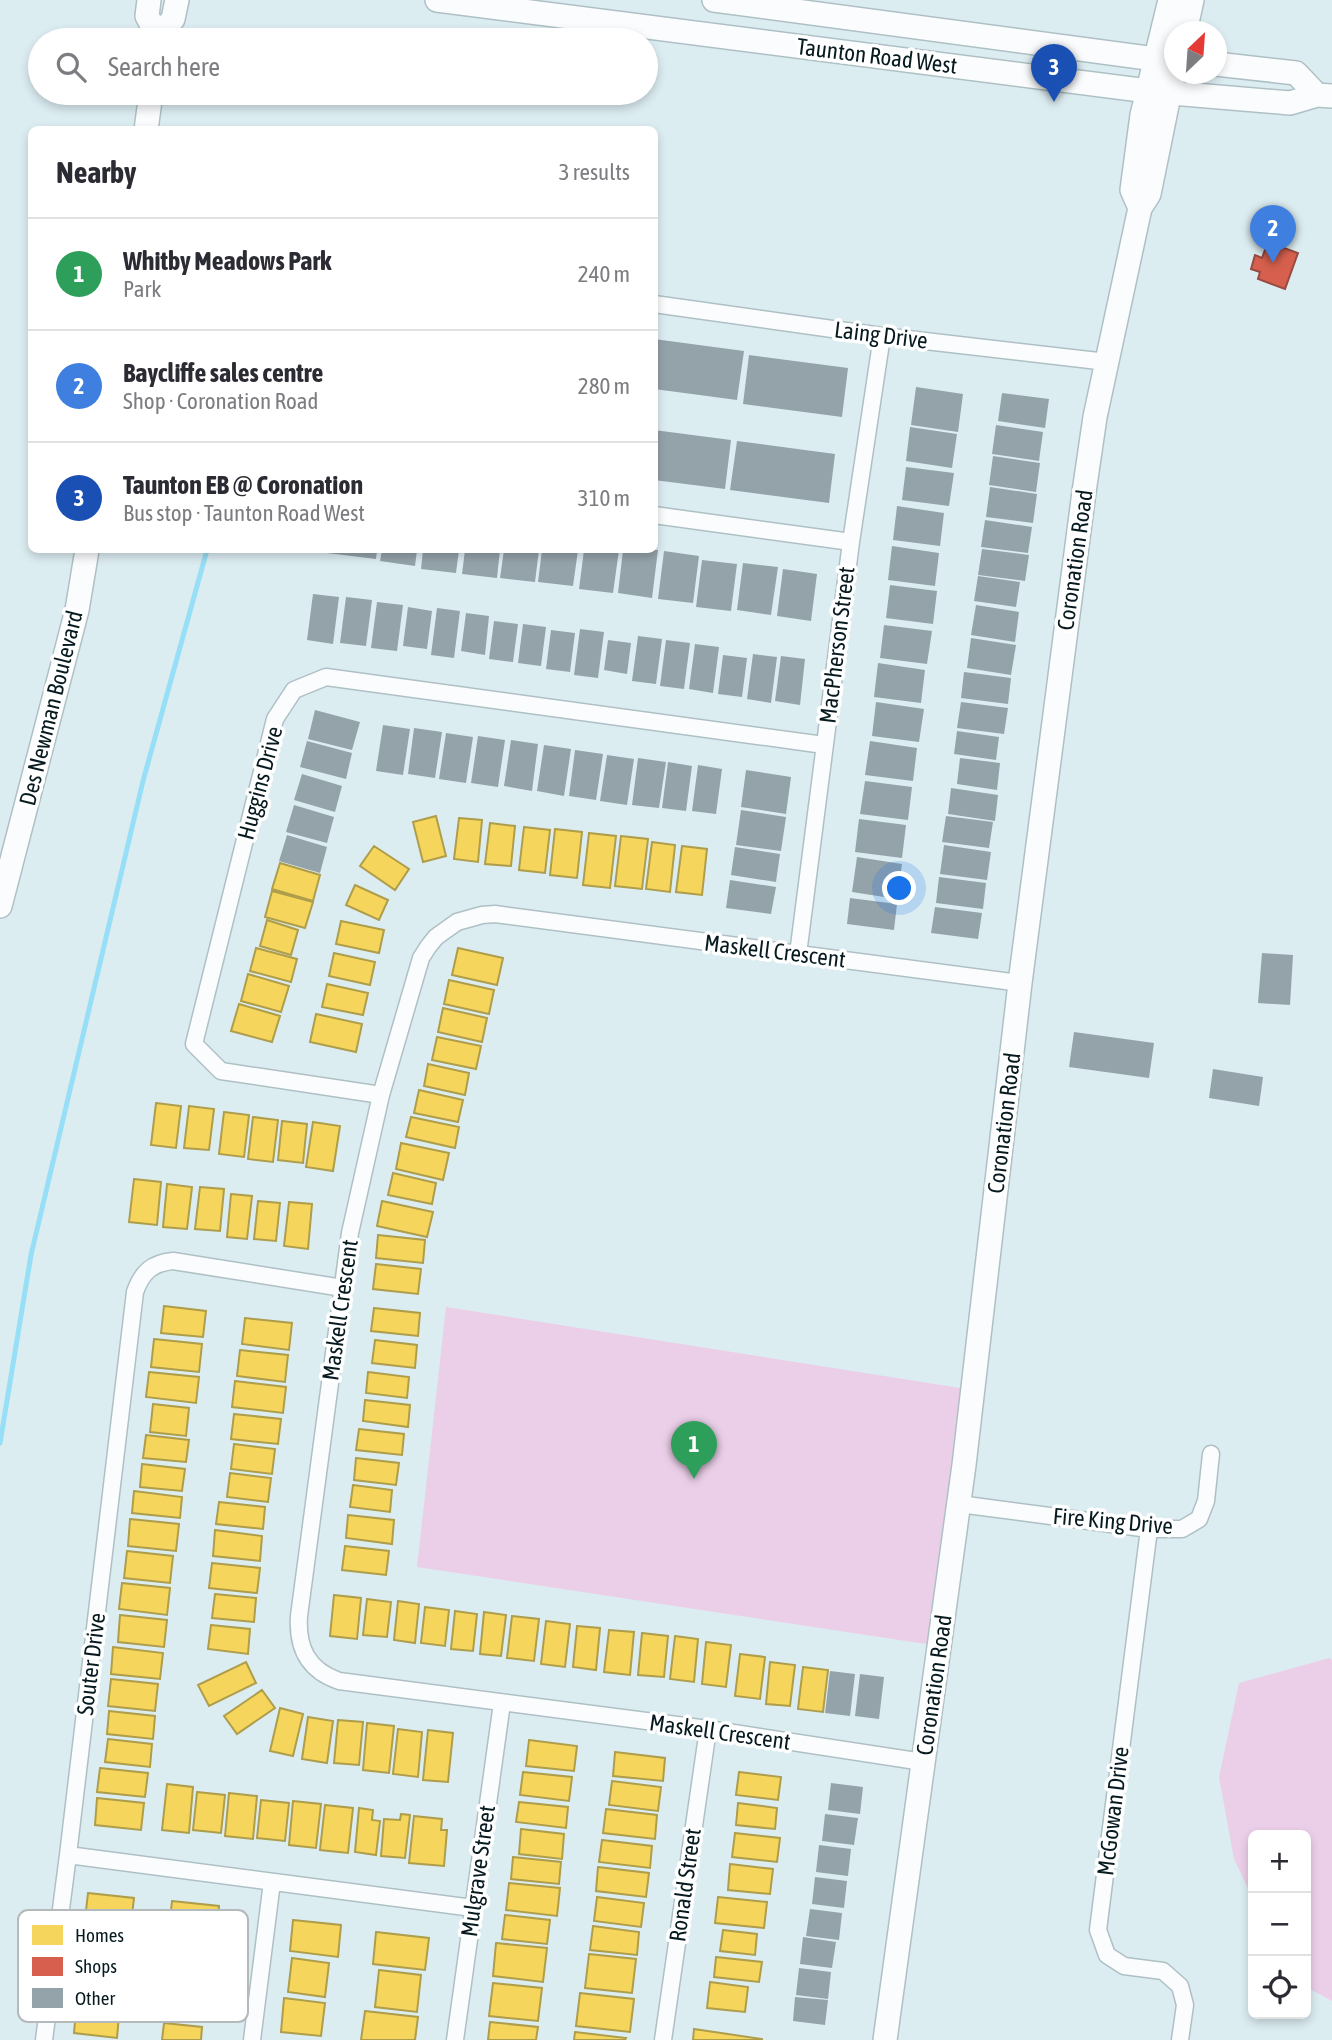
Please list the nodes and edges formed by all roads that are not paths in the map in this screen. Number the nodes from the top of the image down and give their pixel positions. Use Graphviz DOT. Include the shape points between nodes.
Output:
graph roads {
  1 [pos="149,0"];
  2 [pos="177,0"];
  3 [pos="436,0"];
  4 [pos="714,0"];
  5 [pos="1170,0"];
  6 [pos="1192,0"];
  7 [pos="1168,21"];
  8 [pos="1187,21"];
  9 [pos="153,28"];
  10 [pos="166,28"];
  11 [pos="1164,59"];
  12 [pos="1227,65"];
  13 [pos="1164,85"];
  14 [pos="1325,95"];
  15 [pos="149,105"];
  16 [pos="147,126"];
  17 [pos="658,305"];
  18 [pos="882,336"];
  19 [pos="1107,362"];
  20 [pos="658,515"];
  21 [pos="851,542"];
  22 [pos="86,553"];
  23 [pos="824,745"];
  24 [pos="0,906"];
  25 [pos="799,954"];
  26 [pos="1020,984"];
  27 [pos="381,1095"];
  28 [pos="343,1288"];
  29 [pos="1211,1454"];
  30 [pos="959,1504"];
  31 [pos="1149,1529"];
  32 [pos="502,1703"];
  33 [pos="708,1730"];
  34 [pos="923,1762"];
  35 [pos="68,1854"];
  36 [pos="272,1882"];
  37 [pos="473,1908"];
  38 [pos="61,1910"];
  39 [pos="46,2022"];
  40 [pos="44,2040"];
  41 [pos="252,2040"];
  42 [pos="455,2040"];
  43 [pos="663,2040"];
  44 [pos="885,2040"];
  45 [pos="1180,2040"];
  1 -- 9 [label="street" via="147,16"];
  2 -- 10 [label="street"];
  3 -- 13 [label="street, Taunton Road West"];
  4 -- 11 [label="street, Taunton Road West"];
  5 -- 7 [label="street, Coronation Road"];
  6 -- 8 [label="street"];
  12 -- 14 [label="street, Taunton Road West" via="1296,73"];
  13 -- 14 [label="street, Taunton Road West" via="1290,103"];
  13 -- 19 [label="street, Coronation Road" via="1149,194 1140,208"];
  15 -- 16 [label="street"];
  17 -- 18 [label="street, Laing Drive"];
  18 -- 19 [label="street, Laing Drive"];
  18 -- 21 [label="street, MacPherson Street"];
  19 -- 26 [label="street, Coronation Road" via="1084,492"];
  20 -- 21 [label="street"];
  21 -- 23 [label="street, MacPherson Street"];
  22 -- 24 [label="street, Des Newman Boulevard" via="77,610"];
  23 -- 25 [label="street, MacPherson Street"];
  23 -- 27 [label="street, Huggins Drive" via="326,677 293,690 275,719 194,1044 221,1071"];
  25 -- 26 [label="street, Maskell Crescent"];
  25 -- 27 [label="street, Maskell Crescent" via="495,914 469,918 436,937 421,958"];
  26 -- 30 [label="street, Coronation Road"];
  27 -- 28 [label="street, Maskell Crescent" via="350,1233"];
  28 -- 32 [label="street, Maskell Crescent" via="299,1616 303,1652 314,1667 339,1681"];
  28 -- 35 [label="street, Souter Drive" via="173,1261 156,1264 139,1281"];
  29 -- 31 [label="street, Fire King Drive" via="1206,1501 1199,1519 1182,1529"];
  30 -- 31 [label="street, Fire King Drive"];
  30 -- 34 [label="street, Coronation Road"];
  31 -- 45 [label="street, McGowan Drive" via="1098,1930 1107,1955 1124,1966 1163,1971 1180,1986 1185,2005"];
  32 -- 33 [label="street, Maskell Crescent"];
  32 -- 37 [label="street, Mulgrave Street"];
  33 -- 34 [label="street, Maskell Crescent"];
  33 -- 43 [label="street, Ronald Street"];
  34 -- 44 [label="street, Coronation Road"];
  35 -- 36 [label="street"];
  35 -- 38 [label="street, Souter Drive"];
  36 -- 37 [label="street"];
  36 -- 41 [label="street"];
  37 -- 42 [label="street, Mulgrave Street"];
  39 -- 40 [label="street, Souter Drive"];
}
